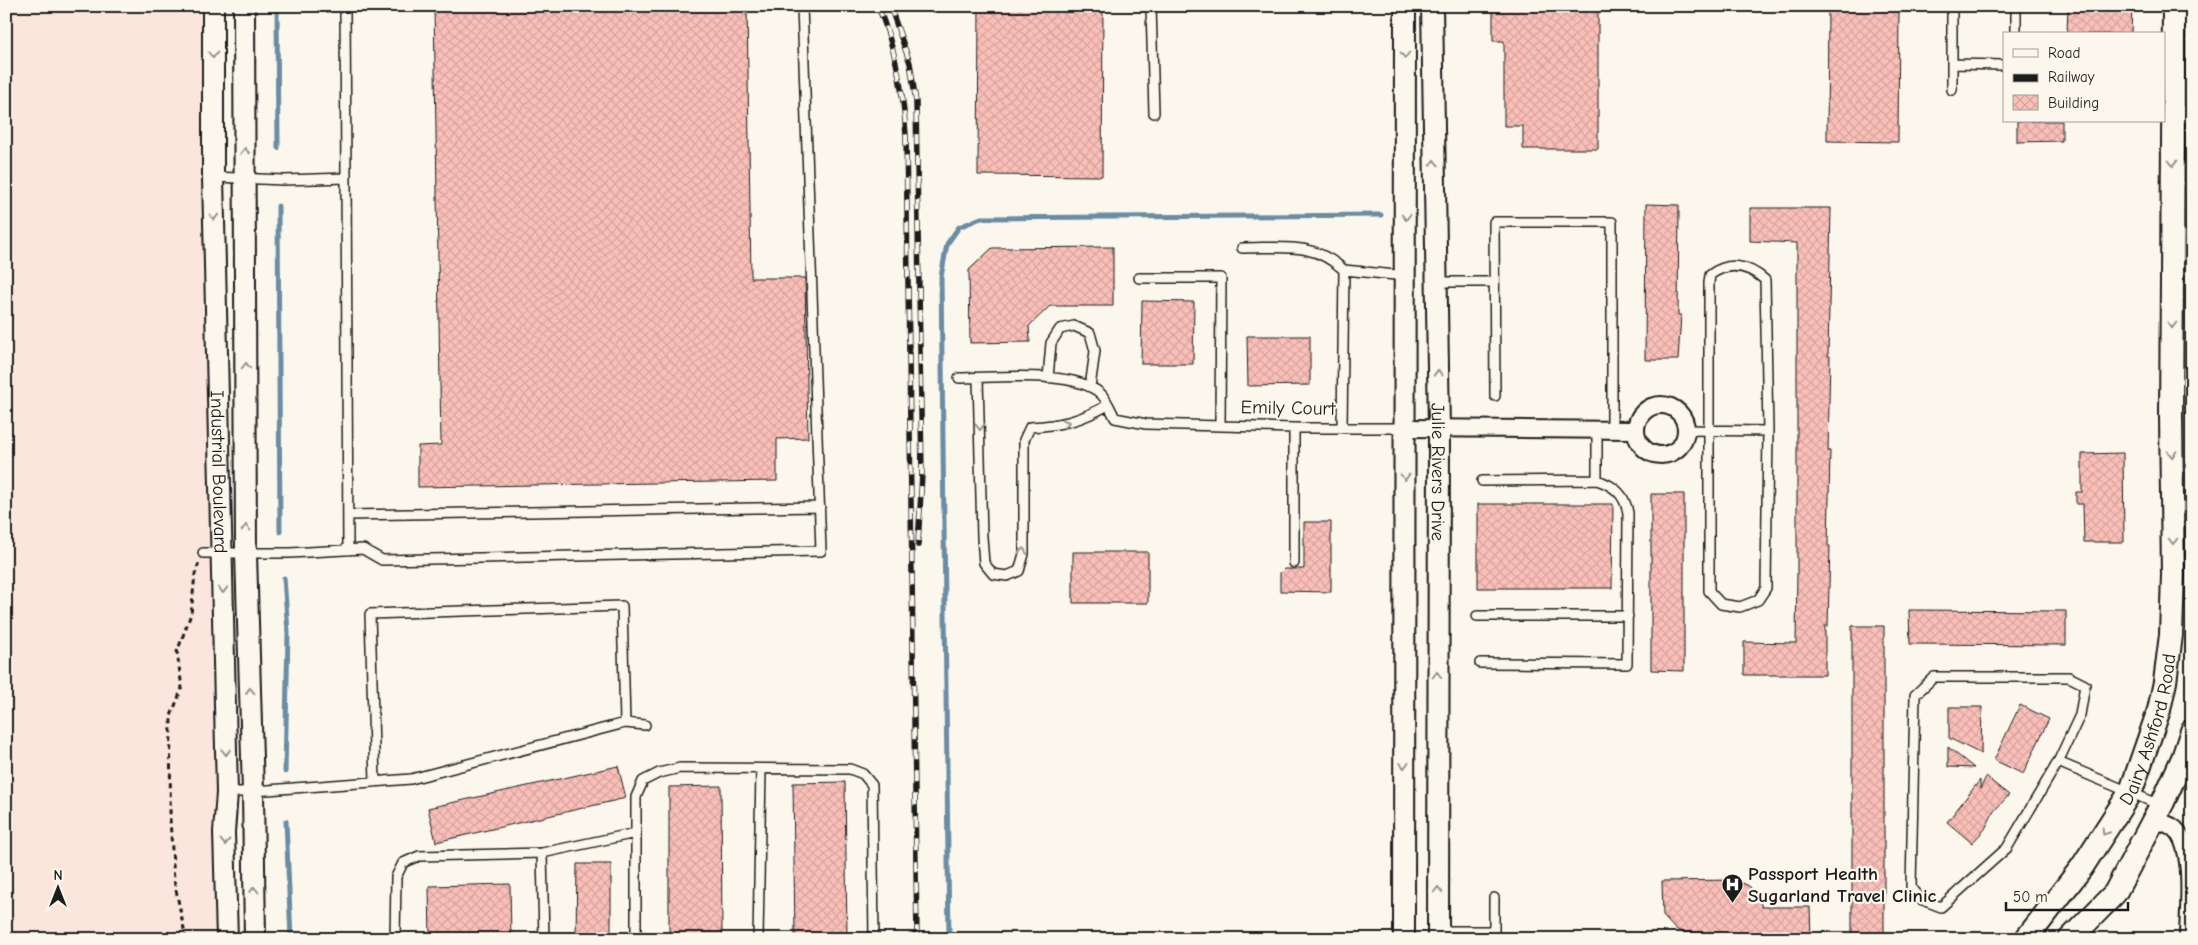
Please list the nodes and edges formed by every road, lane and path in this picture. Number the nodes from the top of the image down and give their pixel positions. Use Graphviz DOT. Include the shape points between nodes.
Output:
graph roads {
  1 [pos="213,6"];
  2 [pos="244,6"];
  3 [pos="345,6"];
  4 [pos="802,6"];
  5 [pos="1152,6"];
  6 [pos="1405,6"];
  7 [pos="1432,6"];
  8 [pos="1952,6"];
  9 [pos="2016,6"];
  10 [pos="2174,6"];
  11 [pos="2016,32"];
  12 [pos="1952,64"];
  13 [pos="2003,65"];
  14 [pos="1952,90"];
  15 [pos="1154,112"];
  16 [pos="2182,114"];
  17 [pos="212,177"];
  18 [pos="245,178"];
  19 [pos="346,178"];
  20 [pos="1242,248"];
  21 [pos="1344,270"];
  22 [pos="1406,276"];
  23 [pos="1139,278"];
  24 [pos="1436,282"];
  25 [pos="1494,282"];
  26 [pos="959,378"];
  27 [pos="978,378"];
  28 [pos="1048,378"];
  29 [pos="1090,387"];
  30 [pos="1495,396"];
  31 [pos="1108,405"];
  32 [pos="1220,426"];
  33 [pos="1294,428"];
  34 [pos="1342,428"];
  35 [pos="1406,428"];
  36 [pos="1439,428"];
  37 [pos="1604,430"];
  38 [pos="1636,430"];
  39 [pos="1686,430"];
  40 [pos="1709,430"];
  41 [pos="1768,431"];
  42 [pos="1482,480"];
  43 [pos="1597,480"];
  44 [pos="2182,492"];
  45 [pos="820,507"];
  46 [pos="348,515"];
  47 [pos="348,550"];
  48 [pos="212,553"];
  49 [pos="246,554"];
  50 [pos="1294,563"];
  51 [pos="2182,575"];
  52 [pos="1477,616"];
  53 [pos="1628,616"];
  54 [pos="1480,663"];
  55 [pos="1437,715"];
  56 [pos="1404,716"];
  57 [pos="625,723"];
  58 [pos="644,725"];
  59 [pos="2192,731"];
  60 [pos="2058,762"];
  61 [pos="761,769"];
  62 [pos="375,782"];
  63 [pos="2131,791"];
  64 [pos="253,792"];
  65 [pos="227,793"];
  66 [pos="2157,812"];
  67 [pos="636,833"];
  68 [pos="542,853"];
  69 [pos="2190,885"];
  70 [pos="1494,898"];
  71 [pos="1438,935"];
  72 [pos="1494,935"];
  73 [pos="186,939"];
  74 [pos="227,939"];
  75 [pos="255,939"];
  76 [pos="395,939"];
  77 [pos="544,939"];
  78 [pos="636,939"];
  79 [pos="758,939"];
  80 [pos="874,939"];
  81 [pos="1404,939"];
  82 [pos="2026,939"];
  83 [pos="2070,939"];
  84 [pos="2188,939"];
  1 -- 17 [label="street, Industrial Boulevard, one-way"];
  18 -- 2 [label="street, Industrial Boulevard, one-way"];
  3 -- 19 [label="lane"];
  4 -- 45 [label="lane"];
  5 -- 15 [label="lane"];
  6 -- 22 [label="street, Julie Rivers Drive, one-way"];
  24 -- 7 [label="street, Julie Rivers Drive, one-way"];
  8 -- 12 [label="lane"];
  9 -- 11 [label="lane"];
  10 -- 16 [label="main road, Dairy Ashford Road"];
  12 -- 13 [label="lane"];
  12 -- 14 [label="lane"];
  16 -- 44 [label="main road, Dairy Ashford Road, one-way" via="2171,406"];
  17 -- 18 [label="lane"];
  17 -- 48 [label="street, Industrial Boulevard, one-way"];
  18 -- 19 [label="lane"];
  49 -- 18 [label="street, Industrial Boulevard, one-way"];
  19 -- 46 [label="lane"];
  20 -- 21 [label="lane" via="1298,247 1318,251"];
  21 -- 22 [label="lane"];
  21 -- 34 [label="lane"];
  22 -- 24 [label="street"];
  22 -- 35 [label="street, Julie Rivers Drive"];
  23 -- 32 [label="lane" via="1221,278"];
  24 -- 25 [label="lane"];
  36 -- 24 [label="street, Julie Rivers Drive, one-way"];
  25 -- 30 [label="lane"];
  25 -- 37 [label="lane" via="1494,222 1612,222"];
  26 -- 27 [label="lane, Emily Court"];
  27 -- 28 [label="lane, Emily Court"];
  27 -- 31 [label="lane, one-way" via="984,562 993,574 1007,576 1019,571 1024,554 1024,440 1030,427 1064,424"];
  28 -- 29 [label="lane, Emily Court" via="1083,382"];
  28 -- 29 [label="lane" via="1050,343 1060,329 1074,326 1090,333 1094,351"];
  29 -- 31 [label="lane, Emily Court" via="1102,395"];
  31 -- 32 [label="lane, Emily Court" via="1115,418 1146,424"];
  32 -- 33 [label="lane, Emily Court"];
  33 -- 34 [label="lane, Emily Court"];
  33 -- 50 [label="lane"];
  34 -- 35 [label="lane, Emily Court"];
  35 -- 36 [label="street, Emily Court"];
  35 -- 56 [label="street, Julie Rivers Drive, one-way"];
  36 -- 37 [label="street, Emily Court"];
  55 -- 36 [label="street, Julie Rivers Drive, one-way"];
  37 -- 38 [label="street, Emily Court"];
  37 -- 43 [label="lane"];
  38 -- 39 [label="street" via="1641,446 1656,454 1665,454 1680,446"];
  38 -- 39 [label="street" via="1636,422 1646,409 1661,404 1676,409 1685,422"];
  39 -- 40 [label="lane"];
  40 -- 41 [label="lane"];
  40 -- 41 [label="lane" via="1710,275 1720,268 1733,266 1757,272 1765,280"];
  40 -- 41 [label="lane" via="1709,591 1721,604 1740,607 1758,600 1766,588"];
  42 -- 43 [label="lane"];
  43 -- 53 [label="lane" via="1610,485 1626,503"];
  44 -- 51 [label="main road, Dairy Ashford Road, one-way"];
  45 -- 46 [label="lane"];
  45 -- 47 [label="lane" via="821,551 382,560 363,549"];
  46 -- 47 [label="lane"];
  47 -- 49 [label="lane"];
  48 -- 49 [label="lane"];
  48 -- 65 [label="street, Industrial Boulevard, one-way"];
  48 -- 73 [label="path" via="195,574 191,614 177,652 182,688 171,716 170,819 174,871"];
  64 -- 49 [label="street, Industrial Boulevard, one-way"];
  51 -- 63 [label="main road, Dairy Ashford Road" via="2159,710"];
  52 -- 53 [label="lane"];
  53 -- 54 [label="lane" via="1627,664"];
  55 -- 56 [label="street"];
  71 -- 55 [label="street, Julie Rivers Drive, one-way"];
  56 -- 81 [label="street, Julie Rivers Drive, one-way"];
  57 -- 58 [label="lane"];
  57 -- 62 [label="lane" via="411,779"];
  57 -- 62 [label="lane" via="622,606 370,614"];
  59 -- 66 [label="main road, Dairy Ashford Road"];
  60 -- 60 [label="lane" via="2080,715 2085,685 2069,677 1934,677 1915,695 1911,888 1920,900 1941,907 2006,848"];
  60 -- 63 [label="lane"];
  61 -- 67 [label="lane" via="680,768 643,781 636,797"];
  61 -- 79 [label="lane"];
  61 -- 80 [label="lane" via="850,769 862,774 872,784"];
  62 -- 64 [label="lane"];
  63 -- 66 [label="lane"];
  63 -- 82 [label="main road, Dairy Ashford Road, one-way" via="2082,866"];
  64 -- 65 [label="lane"];
  75 -- 64 [label="street, Industrial Boulevard, one-way"];
  65 -- 74 [label="street, Industrial Boulevard, one-way" via="224,832"];
  66 -- 69 [label="street" via="2181,837"];
  66 -- 83 [label="main road, Dairy Ashford Road" via="2114,893"];
  67 -- 68 [label="lane"];
  67 -- 78 [label="lane"];
  68 -- 76 [label="lane" via="419,856 403,863 396,877"];
  68 -- 77 [label="lane"];
  69 -- 84 [label="street"];
  70 -- 72 [label="lane"];
  71 -- 72 [label="lane"];
}
